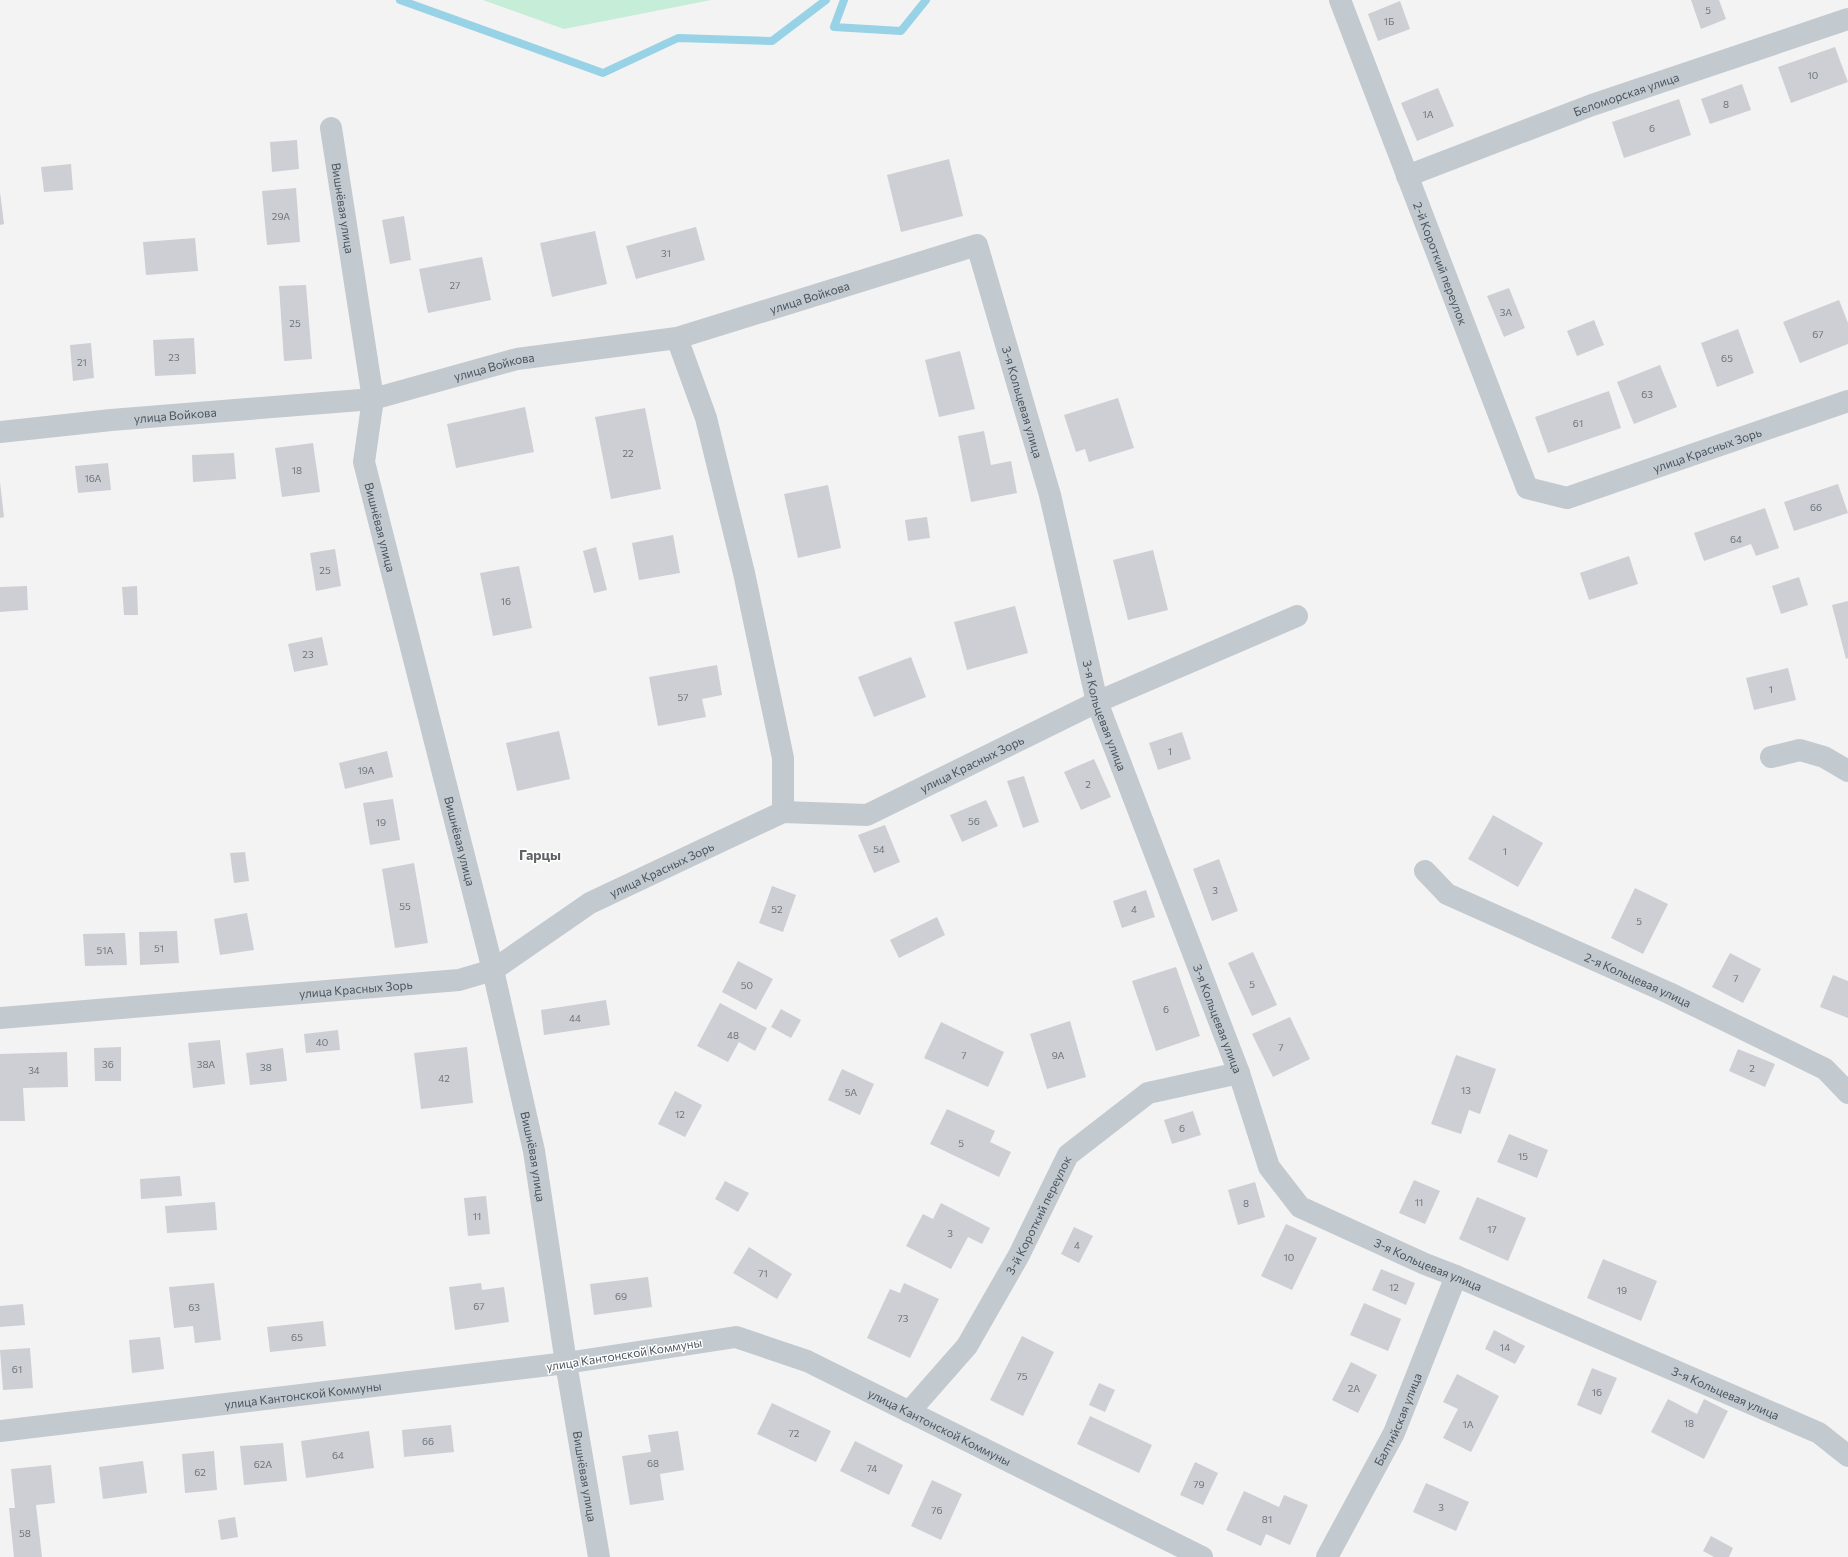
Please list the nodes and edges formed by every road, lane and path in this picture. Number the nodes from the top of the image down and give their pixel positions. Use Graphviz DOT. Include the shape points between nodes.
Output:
graph roads {
  1 [pos="1340,0"];
  2 [pos="1848,19"];
  3 [pos="331,128"];
  4 [pos="1407,176"];
  5 [pos="978,245"];
  6 [pos="678,338"];
  7 [pos="373,399"];
  8 [pos="1848,402"];
  9 [pos="0,432"];
  10 [pos="1567,498"];
  11 [pos="1297,616"];
  12 [pos="1097,702"];
  13 [pos="1771,757"];
  14 [pos="1848,771"];
  15 [pos="783,812"];
  16 [pos="1425,871"];
  17 [pos="493,970"];
  18 [pos="0,1018"];
  19 [pos="1239,1073"];
  20 [pos="1848,1093"];
  21 [pos="1456,1276"];
  22 [pos="566,1363"];
  23 [pos="909,1412"];
  24 [pos="0,1431"];
  25 [pos="1848,1456"];
  26 [pos="599,1557"];
  27 [pos="1202,1557"];
  28 [pos="1327,1557"];
  1 -- 4 [label="street, 2-й Короткий переулок"];
  2 -- 4 [label="street, Беломорская улица" via="1592,105"];
  3 -- 7 [label="street, Вишнёвая улица"];
  4 -- 10 [label="street, 2-й Короткий переулок" via="1527,488"];
  5 -- 6 [label="street, улица Войкова"];
  5 -- 12 [label="street, 3-я Кольцевая улица" via="1050,495"];
  6 -- 7 [label="street, улица Войкова" via="517,359"];
  6 -- 15 [label="street" via="706,418 744,573 783,758"];
  7 -- 9 [label="street, улица Войкова"];
  7 -- 17 [label="street, Вишнёвая улица" via="364,462"];
  8 -- 10 [label="street, улица Красных Зорь"];
  11 -- 12 [label="street, улица Красных Зорь"];
  12 -- 15 [label="street, улица Красных Зорь" via="867,816"];
  12 -- 19 [label="street, 3-я Кольцевая улица"];
  13 -- 14 [label="street" via="1800,750 1824,757"];
  15 -- 17 [label="street, улица Красных Зорь" via="590,902"];
  16 -- 20 [label="street, 2-я Кольцевая улица" via="1447,894 1668,993 1825,1069"];
  17 -- 18 [label="street, улица Красных Зорь" via="459,980"];
  17 -- 22 [label="street, Вишнёвая улица" via="534,1151"];
  19 -- 21 [label="street, 3-я Кольцевая улица" via="1269,1167 1300,1207"];
  19 -- 23 [label="street, 3-й Короткий переулок" via="1148,1093 1068,1155 1019,1255 967,1346"];
  21 -- 25 [label="street, 3-я Кольцевая улица" via="1819,1433"];
  21 -- 28 [label="street, Балтийская улица" via="1394,1433"];
  22 -- 23 [label="street, улица Кантонской Коммуны" via="736,1337 807,1361"];
  22 -- 24 [label="street, улица Кантонской Коммуны"];
  22 -- 26 [label="street, Вишнёвая улица"];
  23 -- 27 [label="street, улица Кантонской Коммуны"];
}
